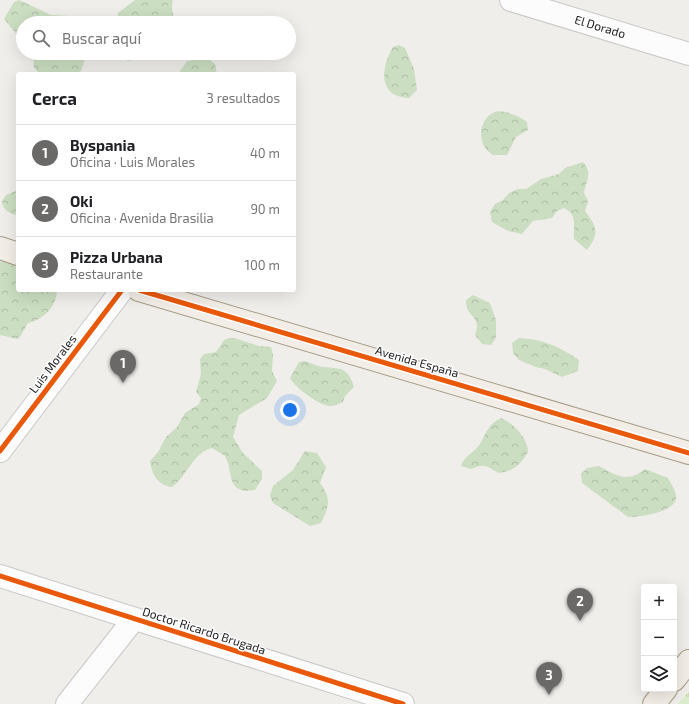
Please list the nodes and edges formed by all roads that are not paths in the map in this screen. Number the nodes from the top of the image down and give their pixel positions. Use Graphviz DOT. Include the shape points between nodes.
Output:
graph roads {
  1 [pos="511,0"];
  2 [pos="689,54"];
  3 [pos="0,248"];
  4 [pos="16,253"];
  5 [pos="120,292"];
  6 [pos="146,292"];
  7 [pos="0,451"];
  8 [pos="689,453"];
  9 [pos="0,576"];
  10 [pos="134,619"];
  11 [pos="689,661"];
  12 [pos="677,676"];
  13 [pos="664,692"];
  14 [pos="67,704"];
  15 [pos="403,704"];
  16 [pos="654,704"];
  1 -- 2 [label="street, El Dorado"];
  3 -- 4 [label="main road"];
  5 -- 7 [label="street, Luis Morales"];
  6 -- 8 [label="main road, Avenida España"];
  9 -- 10 [label="street, Doctor Ricardo Brugada"];
  10 -- 14 [label="street"];
  10 -- 15 [label="street, Doctor Ricardo Brugada"];
  11 -- 12 [label="main road"];
  13 -- 16 [label="main road"];
}
